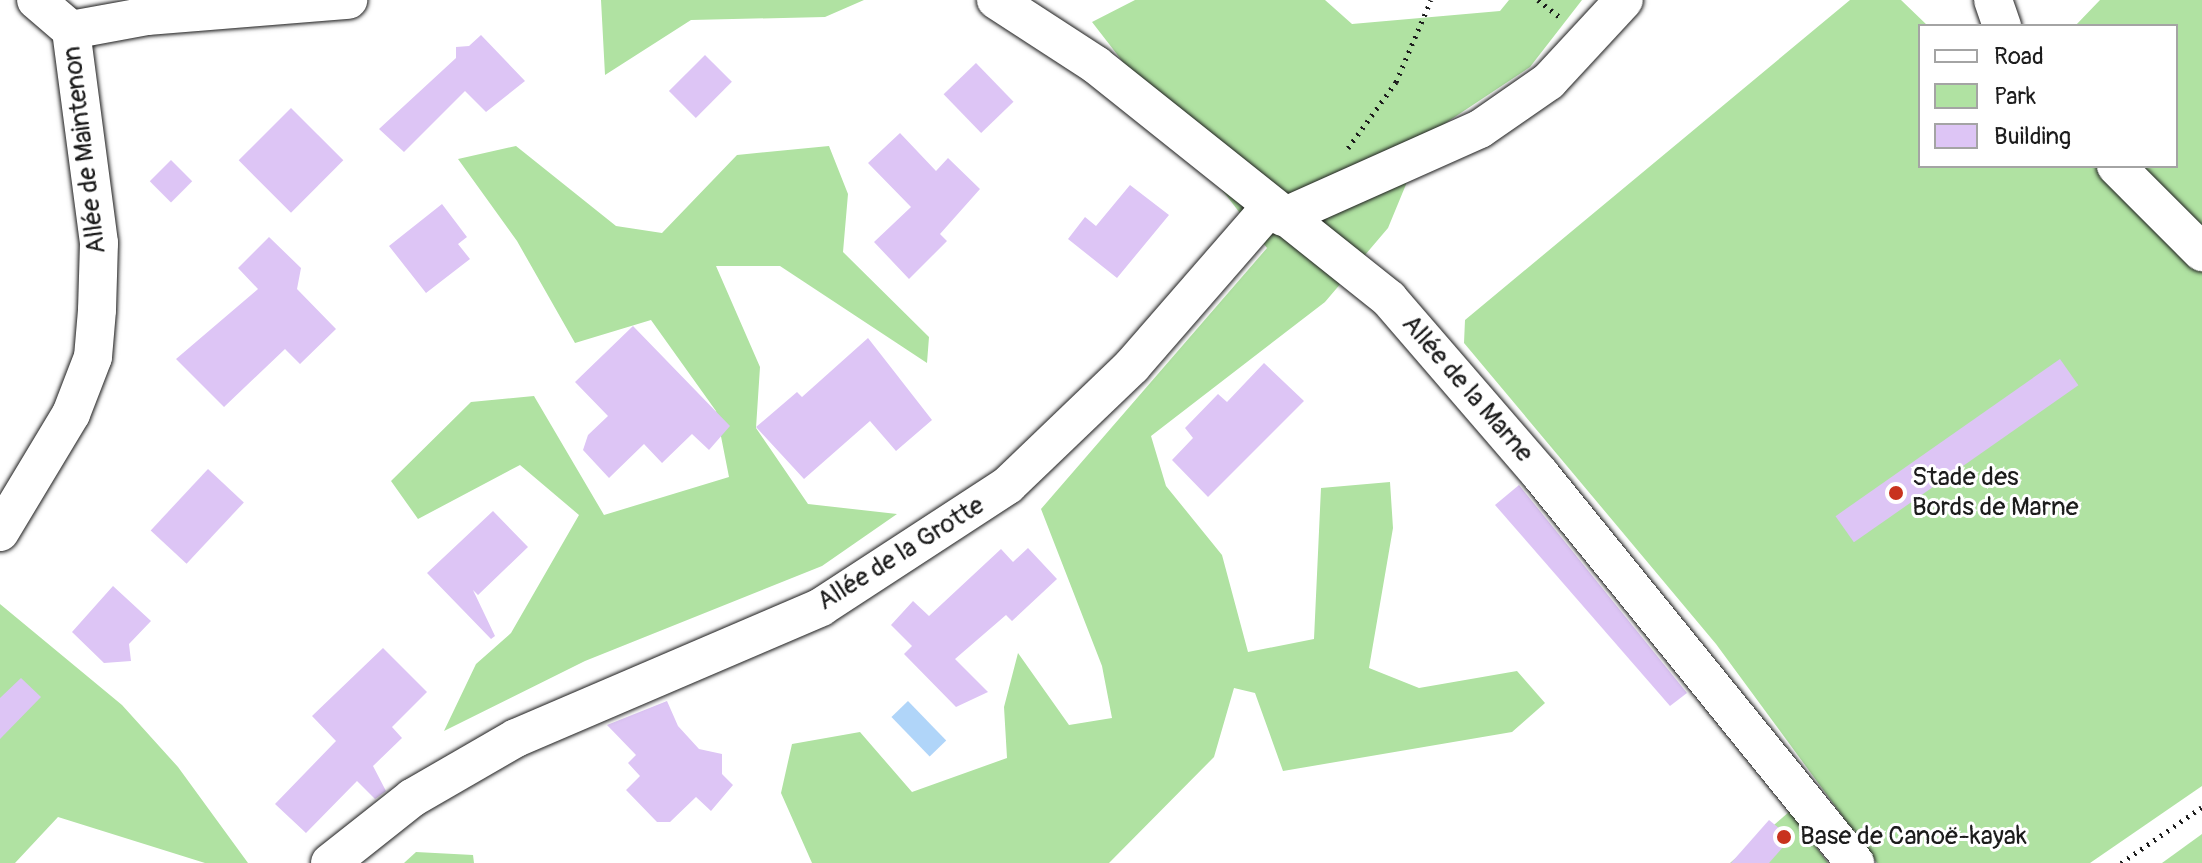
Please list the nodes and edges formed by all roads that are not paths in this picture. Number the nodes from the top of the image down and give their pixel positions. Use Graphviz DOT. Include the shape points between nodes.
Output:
graph roads {
  1 [pos="36,0"];
  2 [pos="348,0"];
  3 [pos="1624,0"];
  4 [pos="1993,0"];
  5 [pos="1010,3"];
  6 [pos="2001,24"];
  7 [pos="71,30"];
  8 [pos="2118,168"];
  9 [pos="1276,212"];
  10 [pos="2202,252"];
  11 [pos="0,532"];
  12 [pos="330,863"];
  13 [pos="1855,863"];
  1 -- 7 [label="street, Allée de Maintenon"];
  2 -- 7 [label="street" via="147,16"];
  3 -- 9 [label="street, Allée de la Grotte" via="1592,42 1549,81 1480,129"];
  4 -- 6 [label="street"];
  5 -- 9 [label="street, Allée de la Marne" via="1096,65"];
  7 -- 11 [label="street, Allée de Maintenon" via="99,243 93,357 71,414"];
  8 -- 10 [label="street"];
  9 -- 12 [label="street, Allée de la Grotte" via="1132,366 1008,485 821,607 516,738 412,798"];
  9 -- 13 [label="street, Allée de la Marne" via="1389,299 1540,474"];
}
